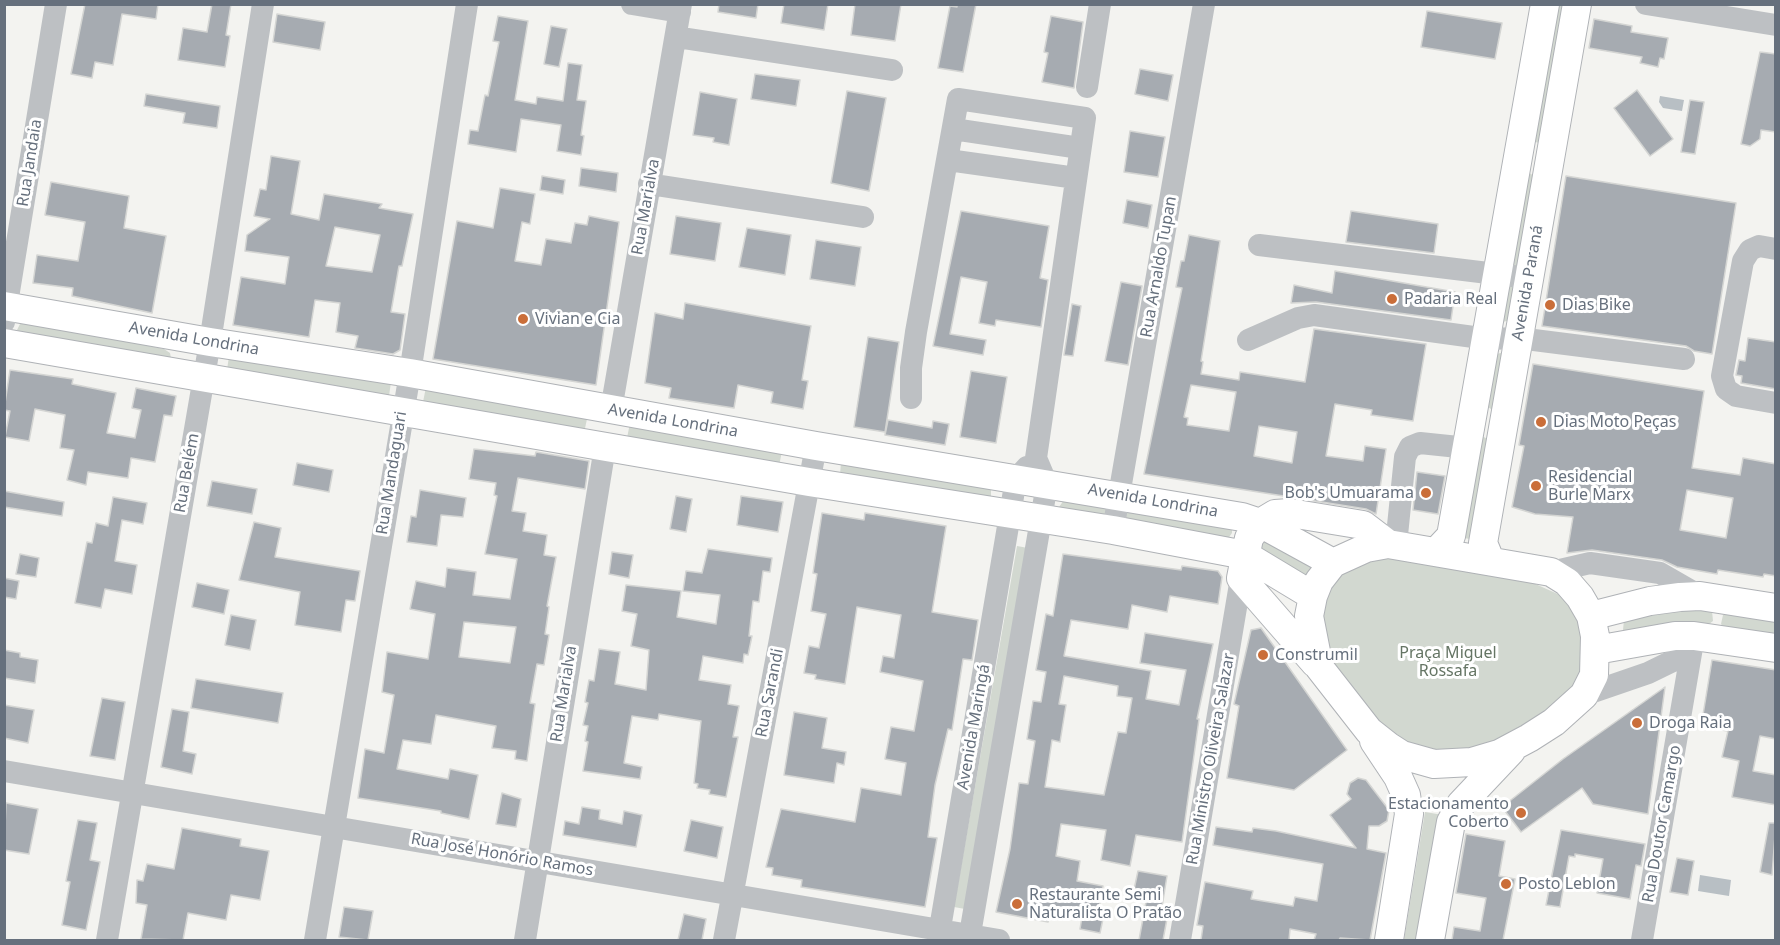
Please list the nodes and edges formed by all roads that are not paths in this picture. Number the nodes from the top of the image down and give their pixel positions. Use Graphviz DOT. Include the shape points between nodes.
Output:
graph roads {
  1 [pos="56,4"];
  2 [pos="263,4"];
  3 [pos="467,4"];
  4 [pos="632,4"];
  5 [pos="1100,4"];
  6 [pos="1204,4"];
  7 [pos="1545,4"];
  8 [pos="1576,4"];
  9 [pos="1646,4"];
  10 [pos="681,8"];
  11 [pos="1740,11"];
  12 [pos="1776,25"];
  13 [pos="676,37"];
  14 [pos="892,70"];
  15 [pos="1087,87"];
  16 [pos="953,129"];
  17 [pos="1080,148"];
  18 [pos="1518,158"];
  19 [pos="948,160"];
  20 [pos="1549,163"];
  21 [pos="1076,178"];
  22 [pos="649,184"];
  23 [pos="863,217"];
  24 [pos="1258,245"];
  25 [pos="1776,249"];
  26 [pos="1498,275"];
  27 [pos="1529,278"];
  28 [pos="5,312"];
  29 [pos="1518,338"];
  30 [pos="1488,339"];
  31 [pos="1248,340"];
  32 [pos="210,342"];
  33 [pos="4,343"];
  34 [pos="1684,359"];
  35 [pos="410,373"];
  36 [pos="204,378"];
  37 [pos="911,398"];
  38 [pos="1776,403"];
  39 [pos="611,410"];
  40 [pos="402,411"];
  41 [pos="1504,428"];
  42 [pos="1470,436"];
  43 [pos="816,446"];
  44 [pos="605,447"];
  45 [pos="1036,458"];
  46 [pos="1016,479"];
  47 [pos="809,482"];
  48 [pos="1047,484"];
  49 [pos="1120,495"];
  50 [pos="1010,514"];
  51 [pos="1041,519"];
  52 [pos="1260,523"];
  53 [pos="1113,530"];
  54 [pos="1392,545"];
  55 [pos="1436,552"];
  56 [pos="1490,560"];
  57 [pos="1333,563"];
  58 [pos="1243,566"];
  59 [pos="1551,572"];
  60 [pos="1313,596"];
  61 [pos="1700,596"];
  62 [pos="1776,608"];
  63 [pos="1591,616"];
  64 [pos="1692,644"];
  65 [pos="1776,648"];
  66 [pos="1596,650"];
  67 [pos="1318,668"];
  68 [pos="1584,694"];
  69 [pos="1369,731"];
  70 [pos="1516,745"];
  71 [pos="4,771"];
  72 [pos="966,774"];
  73 [pos="996,778"];
  74 [pos="133,793"];
  75 [pos="334,827"];
  76 [pos="537,861"];
  77 [pos="732,894"];
  78 [pos="939,935"];
  79 [pos="969,938"];
  80 [pos="107,940"];
  81 [pos="315,940"];
  82 [pos="525,940"];
  83 [pos="724,940"];
  84 [pos="999,940"];
  85 [pos="1180,940"];
  86 [pos="1389,940"];
  87 [pos="1430,940"];
  88 [pos="1642,940"];
  1 -- 28 [label="street, Rua Jandaia"];
  2 -- 32 [label="street, Rua Belém"];
  3 -- 35 [label="street, Rua Mandaguari"];
  4 -- 10 [label="street"];
  5 -- 15 [label="street"];
  6 -- 49 [label="street, Rua Arnaldo Tupan"];
  7 -- 18 [label="main road, Avenida Paraná"];
  8 -- 20 [label="main road, Avenida Paraná"];
  9 -- 11 [label="street"];
  10 -- 13 [label="street, Rua Marialva"];
  11 -- 12 [label="street"];
  13 -- 14 [label="street"];
  13 -- 22 [label="street, Rua Marialva"];
  16 -- 17 [label="street"];
  16 -- 17 [label="street" via="958,99 1085,118"];
  16 -- 19 [label="street"];
  17 -- 21 [label="street"];
  18 -- 20 [label="main road"];
  18 -- 26 [label="main road, Avenida Paraná"];
  19 -- 21 [label="street"];
  19 -- 37 [label="street" via="916,332"];
  20 -- 27 [label="main road, Avenida Paraná"];
  21 -- 45 [label="street"];
  22 -- 23 [label="street"];
  22 -- 39 [label="street, Rua Marialva"];
  24 -- 26 [label="street"];
  25 -- 38 [label="street" via="1759,246 1749,250 1743,261 1722,376 1726,389 1736,396"];
  26 -- 27 [label="street"];
  26 -- 30 [label="main road, Avenida Paraná"];
  27 -- 29 [label="main road, Avenida Paraná"];
  28 -- 32 [label="main road, Avenida Londrina"];
  29 -- 30 [label="street"];
  29 -- 34 [label="street"];
  29 -- 41 [label="main road, Avenida Paraná"];
  30 -- 31 [label="street" via="1314,315"];
  30 -- 42 [label="main road, Avenida Paraná"];
  32 -- 35 [label="main road, Avenida Londrina"];
  32 -- 36 [label="street, Rua Belém"];
  33 -- 36 [label="main road"];
  35 -- 39 [label="main road, Avenida Londrina"];
  35 -- 40 [label="street, Rua Mandaguari"];
  36 -- 40 [label="main road"];
  36 -- 74 [label="street, Rua Belém"];
  39 -- 43 [label="main road, Avenida Londrina"];
  39 -- 44 [label="main road"];
  40 -- 44 [label="main road"];
  40 -- 75 [label="street, Rua Mandaguari"];
  41 -- 42 [label="main road"];
  41 -- 56 [label="main road, Avenida Paraná" via="1483,543"];
  42 -- 54 [label="street" via="1410,447 1405,457"];
  42 -- 55 [label="main road, Avenida Paraná" via="1451,536"];
  43 -- 46 [label="main road, Avenida Londrina"];
  43 -- 47 [label="street, Rua Sarandi"];
  44 -- 47 [label="main road"];
  44 -- 76 [label="street, Rua Marialva"];
  45 -- 46 [label="street"];
  45 -- 48 [label="street"];
  46 -- 48 [label="main road, Avenida Londrina"];
  46 -- 50 [label="street, Avenida Maringá"];
  47 -- 50 [label="main road"];
  47 -- 77 [label="street, Rua Sarandi"];
  48 -- 49 [label="main road, Avenida Londrina"];
  48 -- 51 [label="street, Avenida Maringá"];
  49 -- 52 [label="main road, Avenida Londrina"];
  49 -- 53 [label="street, Rua Arnaldo Tupan"];
  50 -- 51 [label="main road"];
  50 -- 72 [label="street, Avenida Maringá"];
  51 -- 53 [label="main road"];
  51 -- 73 [label="street, Avenida Maringá"];
  52 -- 54 [label="main road" via="1275,514 1290,513 1363,525"];
  52 -- 57 [label="main road, Avenida Londrina"];
  52 -- 58 [label="main road" via="1249,538"];
  53 -- 58 [label="main road"];
  54 -- 55 [label="main road"];
  54 -- 57 [label="main road" via="1360,550"];
  55 -- 56 [label="main road"];
  56 -- 59 [label="main road"];
  57 -- 60 [label="main road"];
  58 -- 60 [label="main road"];
  58 -- 67 [label="main road"];
  58 -- 85 [label="street, Rua Ministro Oliveira Salazar"];
  59 -- 61 [label="street" via="1590,563 1660,573"];
  59 -- 63 [label="main road" via="1567,582"];
  60 -- 67 [label="main road" via="1310,628"];
  61 -- 62 [label="main road"];
  61 -- 63 [label="main road" via="1650,601"];
  63 -- 66 [label="main road"];
  64 -- 65 [label="main road"];
  64 -- 66 [label="main road" via="1675,636"];
  64 -- 68 [label="street" via="1648,673"];
  64 -- 88 [label="street, Rua Doutor Camargo"];
  66 -- 68 [label="main road" via="1594,675"];
  67 -- 69 [label="main road"];
  68 -- 70 [label="main road" via="1554,722"];
  69 -- 70 [label="main road" via="1402,754 1434,764 1472,762"];
  69 -- 86 [label="main road" via="1398,777 1409,814"];
  70 -- 87 [label="main road" via="1461,804 1451,822"];
  71 -- 74 [label="street, Rua José Honório Ramos"];
  72 -- 73 [label="street"];
  72 -- 78 [label="street, Avenida Maringá"];
  73 -- 79 [label="street, Avenida Maringá"];
  74 -- 75 [label="street, Rua José Honório Ramos"];
  74 -- 80 [label="street, Rua Belém"];
  75 -- 76 [label="street, Rua José Honório Ramos"];
  75 -- 81 [label="street, Rua Mandaguari"];
  76 -- 77 [label="street, Rua José Honório Ramos"];
  76 -- 82 [label="street, Rua Marialva"];
  77 -- 78 [label="street, Rua José Honório Ramos"];
  77 -- 83 [label="street, Rua Sarandi"];
  78 -- 79 [label="street, Rua José Honório Ramos"];
  79 -- 84 [label="street, Rua José Honório Ramos"];
}
